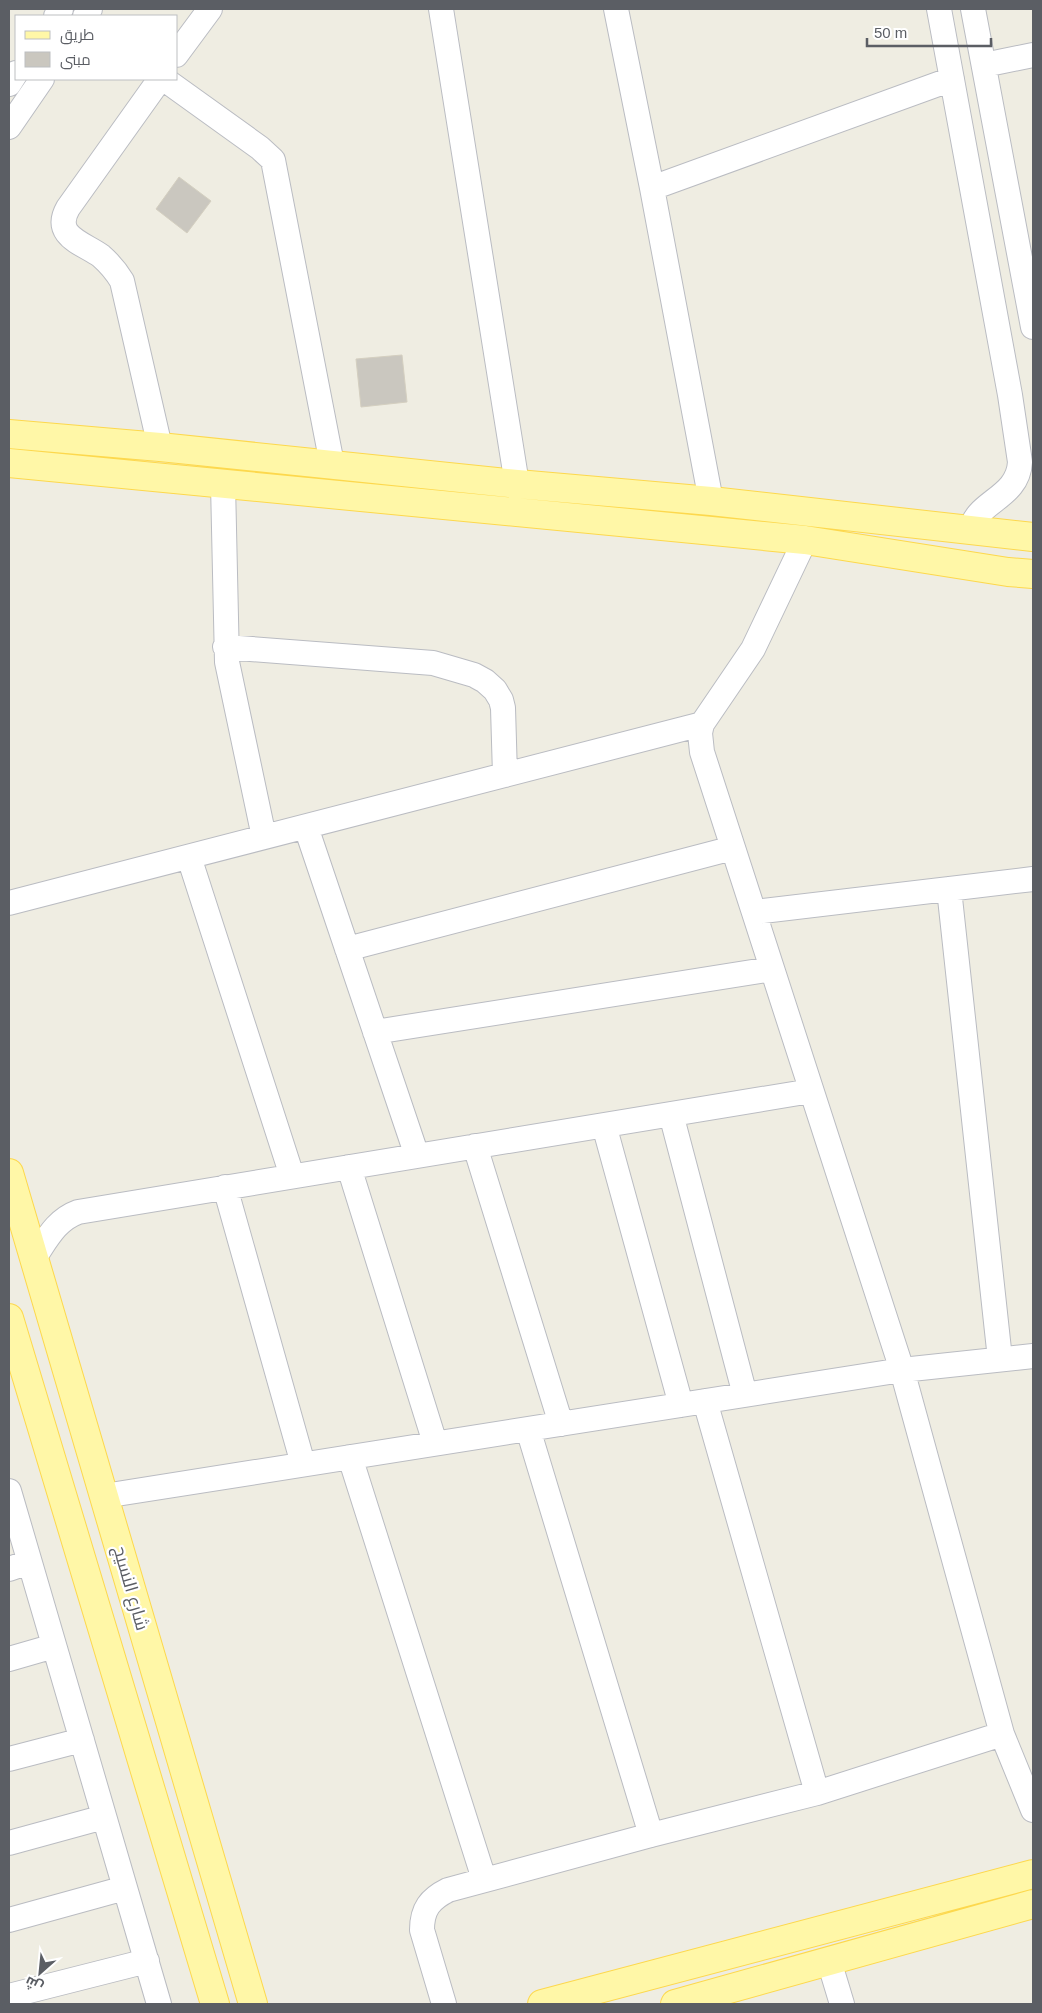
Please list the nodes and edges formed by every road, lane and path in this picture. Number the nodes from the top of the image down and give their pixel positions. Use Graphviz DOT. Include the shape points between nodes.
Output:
graph roads {
  1 [pos="210,9"];
  2 [pos="441,9"];
  3 [pos="616,9"];
  4 [pos="939,9"];
  5 [pos="973,9"];
  6 [pos="178,52"];
  7 [pos="1033,55"];
  8 [pos="984,65"];
  9 [pos="952,79"];
  10 [pos="41,80"];
  11 [pos="159,80"];
  12 [pos="165,80"];
  13 [pos="9,127"];
  14 [pos="652,188"];
  15 [pos="1011,210"];
  16 [pos="976,216"];
  17 [pos="1033,327"];
  18 [pos="9,434"];
  19 [pos="160,447"];
  20 [pos="9,464"];
  21 [pos="332,464"];
  22 [pos="432,475"];
  23 [pos="223,484"];
  24 [pos="517,484"];
  25 [pos="711,501"];
  26 [pos="432,504"];
  27 [pos="971,531"];
  28 [pos="1004,534"];
  29 [pos="1033,537"];
  30 [pos="805,540"];
  31 [pos="991,570"];
  32 [pos="1033,574"];
  33 [pos="225,647"];
  34 [pos="702,724"];
  35 [pos="505,775"];
  36 [pos="306,826"];
  37 [pos="264,837"];
  38 [pos="733,848"];
  39 [pos="189,857"];
  40 [pos="1033,879"];
  41 [pos="948,889"];
  42 [pos="9,904"];
  43 [pos="754,912"];
  44 [pos="347,949"];
  45 [pos="772,969"];
  46 [pos="375,1032"];
  47 [pos="811,1091"];
  48 [pos="671,1114"];
  49 [pos="604,1125"];
  50 [pos="475,1146"];
  51 [pos="417,1156"];
  52 [pos="350,1167"];
  53 [pos="9,1173"];
  54 [pos="292,1176"];
  55 [pos="225,1187"];
  56 [pos="34,1258"];
  57 [pos="9,1318"];
  58 [pos="1033,1356"];
  59 [pos="1000,1359"];
  60 [pos="902,1370"];
  61 [pos="16,1372"];
  62 [pos="745,1395"];
  63 [pos="705,1401"];
  64 [pos="681,1405"];
  65 [pos="561,1424"];
  66 [pos="528,1429"];
  67 [pos="435,1444"];
  68 [pos="350,1457"];
  69 [pos="303,1464"];
  70 [pos="9,1492"];
  71 [pos="104,1496"];
  72 [pos="19,1566"];
  73 [pos="54,1646"];
  74 [pos="9,1659"];
  75 [pos="1002,1734"];
  76 [pos="82,1740"];
  77 [pos="9,1758"];
  78 [pos="817,1793"];
  79 [pos="1033,1810"];
  80 [pos="104,1817"];
  81 [pos="651,1835"];
  82 [pos="9,1843"];
  83 [pos="1033,1874"];
  84 [pos="484,1880"];
  85 [pos="125,1888"];
  86 [pos="1033,1904"];
  87 [pos="9,1920"];
  88 [pos="147,1961"];
  89 [pos="829,1961"];
  90 [pos="9,1996"];
  91 [pos="159,2004"];
  92 [pos="215,2004"];
  93 [pos="253,2004"];
  94 [pos="444,2004"];
  95 [pos="542,2004"];
  96 [pos="675,2004"];
  97 [pos="842,2004"];
  1 -- 6 [label="street"];
  2 -- 24 [label="street"];
  3 -- 14 [label="street"];
  4 -- 9 [label="street"];
  5 -- 8 [label="street"];
  7 -- 8 [label="street"];
  8 -- 15 [label="street"];
  9 -- 14 [label="street"];
  9 -- 16 [label="street"];
  10 -- 13 [label="street"];
  11 -- 19 [label="street" via="68,208 63,220 68,235 100,256 122,281"];
  12 -- 21 [label="street" via="273,160"];
  14 -- 25 [label="street"];
  15 -- 16 [label="street"];
  15 -- 17 [label="street"];
  16 -- 27 [label="street" via="1020,462 1008,490 979,513 972,521"];
  18 -- 19 [label="main road"];
  19 -- 21 [label="main road"];
  20 -- 23 [label="main road"];
  21 -- 22 [label="main road"];
  22 -- 24 [label="main road"];
  22 -- 26 [label="main road"];
  23 -- 26 [label="main road"];
  23 -- 33 [label="street"];
  24 -- 25 [label="main road"];
  25 -- 27 [label="main road"];
  26 -- 30 [label="main road"];
  27 -- 28 [label="main road"];
  28 -- 29 [label="main road"];
  28 -- 31 [label="main road"];
  30 -- 31 [label="main road"];
  30 -- 34 [label="street" via="753,649"];
  31 -- 32 [label="main road"];
  33 -- 35 [label="street" via="433,663 474,674 501,700"];
  33 -- 37 [label="street"];
  34 -- 35 [label="street"];
  34 -- 38 [label="street" via="702,752"];
  35 -- 36 [label="street"];
  36 -- 37 [label="street"];
  36 -- 44 [label="street"];
  37 -- 39 [label="street"];
  38 -- 43 [label="street"];
  38 -- 44 [label="street"];
  39 -- 42 [label="street"];
  39 -- 54 [label="street"];
  40 -- 41 [label="street"];
  41 -- 43 [label="street"];
  41 -- 59 [label="street"];
  43 -- 45 [label="street"];
  44 -- 46 [label="street"];
  45 -- 46 [label="street"];
  45 -- 47 [label="street"];
  46 -- 51 [label="street"];
  47 -- 48 [label="street"];
  47 -- 60 [label="street"];
  48 -- 49 [label="street"];
  48 -- 62 [label="street"];
  49 -- 50 [label="street"];
  49 -- 64 [label="street"];
  50 -- 51 [label="street"];
  50 -- 65 [label="street"];
  51 -- 52 [label="street"];
  52 -- 54 [label="street"];
  52 -- 67 [label="street"];
  53 -- 56 [label="main road, شارع النسيج"];
  54 -- 55 [label="street"];
  55 -- 56 [label="street" via="78,1212 53,1228"];
  55 -- 69 [label="street"];
  56 -- 71 [label="main road, شارع النسيج"];
  57 -- 61 [label="main road"];
  58 -- 59 [label="street"];
  59 -- 60 [label="street"];
  60 -- 62 [label="street"];
  60 -- 75 [label="street"];
  61 -- 92 [label="main road"];
  62 -- 63 [label="street"];
  63 -- 64 [label="street"];
  63 -- 78 [label="street"];
  64 -- 65 [label="street"];
  65 -- 66 [label="street"];
  66 -- 67 [label="street"];
  66 -- 81 [label="street"];
  67 -- 68 [label="street"];
  68 -- 69 [label="street"];
  68 -- 84 [label="street"];
  69 -- 71 [label="street"];
  70 -- 72 [label="street"];
  71 -- 93 [label="main road, شارع النسيج"];
  72 -- 73 [label="street"];
  73 -- 74 [label="street"];
  73 -- 76 [label="street"];
  75 -- 78 [label="street"];
  75 -- 79 [label="street"];
  76 -- 77 [label="street"];
  76 -- 80 [label="street"];
  78 -- 81 [label="street"];
  80 -- 82 [label="street"];
  80 -- 85 [label="street"];
  81 -- 84 [label="street"];
  83 -- 95 [label="main road"];
  84 -- 94 [label="street" via="448,1890 429,1902 424,1912 422,1930"];
  85 -- 87 [label="street"];
  85 -- 88 [label="street"];
  86 -- 89 [label="main road"];
  88 -- 90 [label="street"];
  88 -- 91 [label="street"];
  89 -- 96 [label="main road"];
  89 -- 97 [label="street"];
}
